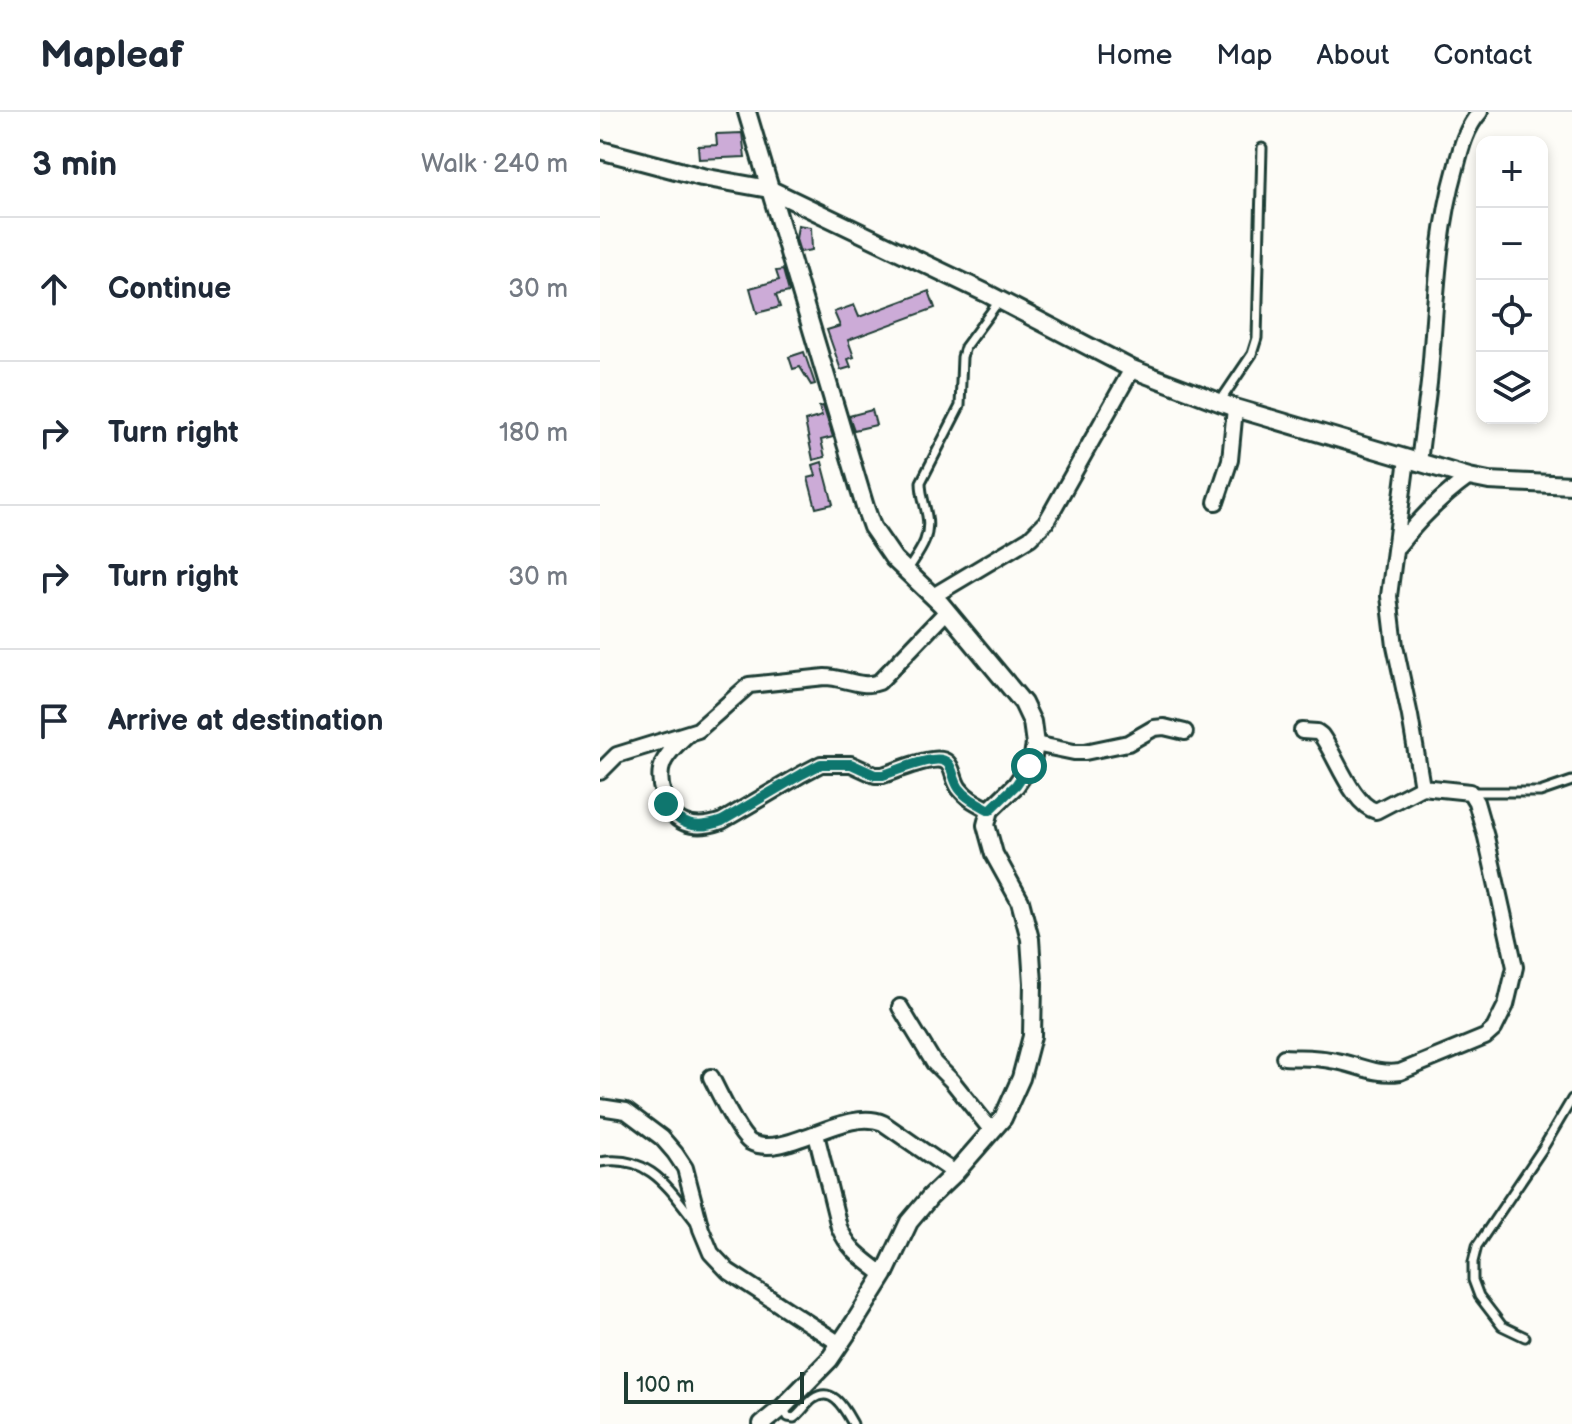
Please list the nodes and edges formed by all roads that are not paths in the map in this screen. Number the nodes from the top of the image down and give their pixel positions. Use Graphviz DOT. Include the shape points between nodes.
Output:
graph roads {
  1 [pos="747,112"];
  2 [pos="1480,112"];
  3 [pos="1262,148"];
  4 [pos="600,150"];
  5 [pos="769,189"];
  6 [pos="1000,300"];
  7 [pos="1132,369"];
  8 [pos="1228,405"];
  9 [pos="1413,461"];
  10 [pos="1469,477"];
  11 [pos="1572,485"];
  12 [pos="1216,502"];
  13 [pos="1395,550"];
  14 [pos="907,571"];
  15 [pos="933,596"];
  16 [pos="947,611"];
  17 [pos="1302,731"];
  18 [pos="1185,732"];
  19 [pos="688,734"];
  20 [pos="1035,744"];
  21 [pos="600,772"];
  22 [pos="1572,781"];
  23 [pos="1422,787"];
  24 [pos="1470,792"];
  25 [pos="990,810"];
  26 [pos="900,1007"];
  27 [pos="1284,1057"];
  28 [pos="711,1077"];
  29 [pos="1572,1099"];
  30 [pos="600,1107"];
  31 [pos="992,1131"];
  32 [pos="816,1134"];
  33 [pos="600,1162"];
  34 [pos="955,1173"];
  35 [pos="701,1229"];
  36 [pos="884,1275"];
  37 [pos="1525,1337"];
  38 [pos="840,1344"];
  39 [pos="783,1407"];
  40 [pos="762,1424"];
  41 [pos="853,1424"];
  1 -- 5 [label="street"];
  2 -- 9 [label="street" via="1470,123 1442,226 1429,384"];
  3 -- 8 [label="lane" via="1257,338"];
  4 -- 5 [label="street"];
  5 -- 6 [label="street"];
  5 -- 14 [label="street" via="872,527"];
  6 -- 7 [label="street"];
  6 -- 14 [label="lane" via="965,347 960,406 921,482 927,539"];
  7 -- 8 [label="street"];
  7 -- 15 [label="street" via="1046,522 1030,538"];
  8 -- 9 [label="street"];
  8 -- 12 [label="street" via="1230,460"];
  9 -- 10 [label="street"];
  9 -- 13 [label="street"];
  10 -- 11 [label="street"];
  10 -- 13 [label="street" via="1438,501"];
  13 -- 23 [label="street" via="1391,619"];
  14 -- 15 [label="street"];
  15 -- 16 [label="street"];
  16 -- 19 [label="street" via="879,682 825,677 749,685"];
  16 -- 20 [label="street" via="1023,703"];
  17 -- 23 [label="street" via="1321,735 1370,810"];
  18 -- 20 [label="street" via="1154,728 1128,743 1095,751"];
  19 -- 21 [label="street" via="625,751"];
  19 -- 25 [label="street" via="664,760 660,773 671,814 693,826 722,821 821,764 835,763 883,775 943,760 970,799"];
  20 -- 25 [label="street" via="1029,766"];
  22 -- 24 [label="lane" via="1540,792"];
  23 -- 24 [label="street"];
  24 -- 27 [label="street" via="1486,837 1515,967 1494,1029 1474,1043 1388,1074 1332,1060"];
  25 -- 31 [label="street" via="989,840 1020,901 1033,983 1026,1061 1003,1118"];
  26 -- 31 [label="street" via="934,1063"];
  28 -- 32 [label="street" via="750,1142 767,1146"];
  29 -- 37 [label="lane" via="1477,1246 1473,1262 1473,1280 1486,1307 1502,1326"];
  30 -- 35 [label="street" via="626,1111 675,1153 685,1168"];
  31 -- 34 [label="street"];
  32 -- 34 [label="street" via="873,1118"];
  32 -- 36 [label="street" via="845,1241"];
  33 -- 35 [label="lane" via="634,1163 651,1171"];
  34 -- 36 [label="street" via="909,1222"];
  35 -- 38 [label="street" via="711,1253 728,1271"];
  36 -- 38 [label="street"];
  38 -- 39 [label="street"];
  39 -- 40 [label="street"];
  39 -- 41 [label="lane" via="794,1418 813,1399 827,1395 837,1399"];
}
